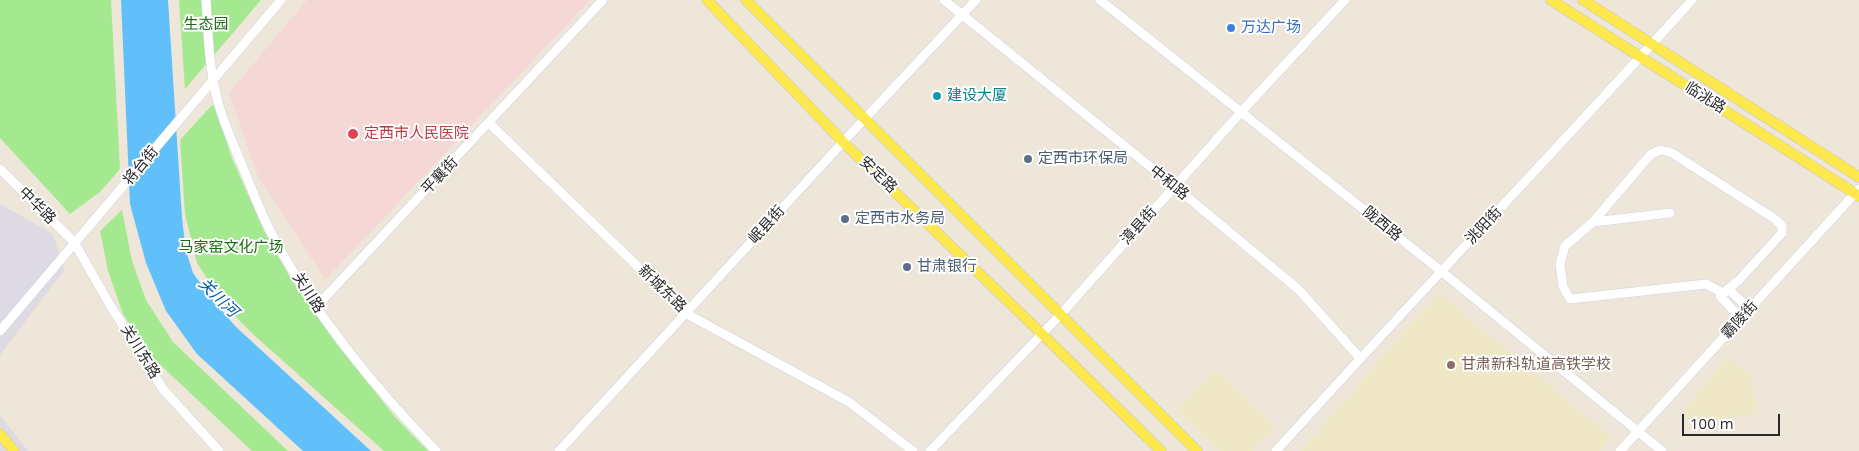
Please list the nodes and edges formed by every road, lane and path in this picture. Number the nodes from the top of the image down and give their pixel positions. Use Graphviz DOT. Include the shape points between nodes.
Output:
graph roads {
  1 [pos="206,0"];
  2 [pos="281,0"];
  3 [pos="603,0"];
  4 [pos="707,0"];
  5 [pos="746,0"];
  6 [pos="944,0"];
  7 [pos="976,0"];
  8 [pos="1100,0"];
  9 [pos="1345,0"];
  10 [pos="1551,0"];
  11 [pos="1583,0"];
  12 [pos="1692,0"];
  13 [pos="963,15"];
  14 [pos="1652,44"];
  15 [pos="1641,58"];
  16 [pos="213,80"];
  17 [pos="1242,112"];
  18 [pos="865,118"];
  19 [pos="489,123"];
  20 [pos="843,142"];
  21 [pos="0,169"];
  22 [pos="1859,177"];
  23 [pos="1174,186"];
  24 [pos="1858,193"];
  25 [pos="1670,213"];
  26 [pos="1593,222"];
  27 [pos="74,242"];
  28 [pos="1441,271"];
  29 [pos="1726,291"];
  30 [pos="316,307"];
  31 [pos="1750,309"];
  32 [pos="687,314"];
  33 [pos="1061,314"];
  34 [pos="1741,319"];
  35 [pos="0,331"];
  36 [pos="1042,334"];
  37 [pos="1360,358"];
  38 [pos="1638,431"];
  39 [pos="0,434"];
  40 [pos="14,451"];
  41 [pos="219,451"];
  42 [pos="436,451"];
  43 [pos="559,451"];
  44 [pos="913,451"];
  45 [pos="930,451"];
  46 [pos="1161,451"];
  47 [pos="1197,451"];
  48 [pos="1276,451"];
  49 [pos="1620,451"];
  50 [pos="1662,451"];
  1 -- 16 [label="street, 关川路"];
  2 -- 16 [label="street, 将台街"];
  3 -- 19 [label="street, 平襄街"];
  4 -- 20 [label="main road, 安定路"];
  5 -- 18 [label="main road, 安定路"];
  6 -- 13 [label="street, 中和路"];
  7 -- 13 [label="street, 岷县街"];
  8 -- 17 [label="street, 陇西路"];
  9 -- 17 [label="street, 漳县街"];
  10 -- 15 [label="main road, 临洮路"];
  11 -- 14 [label="main road, 临洮路"];
  12 -- 14 [label="street, 洮阳街"];
  13 -- 18 [label="street, 岷县街"];
  13 -- 23 [label="street, 中和路"];
  14 -- 15 [label="street, 洮阳街"];
  14 -- 22 [label="main road, 临洮路"];
  15 -- 24 [label="main road, 临洮路"];
  15 -- 28 [label="street, 洮阳街"];
  16 -- 27 [label="street, 将台街"];
  16 -- 30 [label="street, 关川路" via="229,133 259,209"];
  17 -- 23 [label="street, 漳县街"];
  17 -- 28 [label="street, 陇西路"];
  18 -- 20 [label="street, 岷县街"];
  18 -- 33 [label="main road, 安定路"];
  19 -- 30 [label="street, 平襄街"];
  19 -- 32 [label="street, 新城东路"];
  20 -- 32 [label="street, 岷县街"];
  20 -- 36 [label="main road, 安定路"];
  21 -- 27 [label="street, 中华路"];
  23 -- 33 [label="street, 漳县街"];
  23 -- 37 [label="street, 中和路" via="1298,289"];
  24 -- 31 [label="street, 霸陵街"];
  25 -- 26 [label="street"];
  26 -- 29 [label="street" via="1565,246 1560,264 1563,287 1570,299 1706,284"];
  26 -- 29 [label="street" via="1651,154 1661,150 1672,154 1782,226 1782,233"];
  27 -- 35 [label="street, 将台街"];
  27 -- 41 [label="street, 关川东路" via="163,389"];
  28 -- 37 [label="street, 洮阳街"];
  28 -- 38 [label="street, 陇西路"];
  29 -- 31 [label="street"];
  29 -- 34 [label="street" via="1720,296"];
  30 -- 42 [label="street, 关川路" via="351,356"];
  31 -- 34 [label="street, 霸陵街"];
  32 -- 43 [label="street, 岷县街"];
  32 -- 44 [label="street, 新城东路" via="849,402"];
  33 -- 36 [label="street, 漳县街"];
  33 -- 47 [label="main road, 安定路"];
  34 -- 38 [label="street, 霸陵街"];
  36 -- 45 [label="street, 漳县街"];
  36 -- 46 [label="main road, 安定路"];
  37 -- 48 [label="street, 洮阳街"];
  38 -- 49 [label="street, 霸陵街"];
  38 -- 50 [label="street, 陇西路"];
  39 -- 40 [label="main road"];
}
